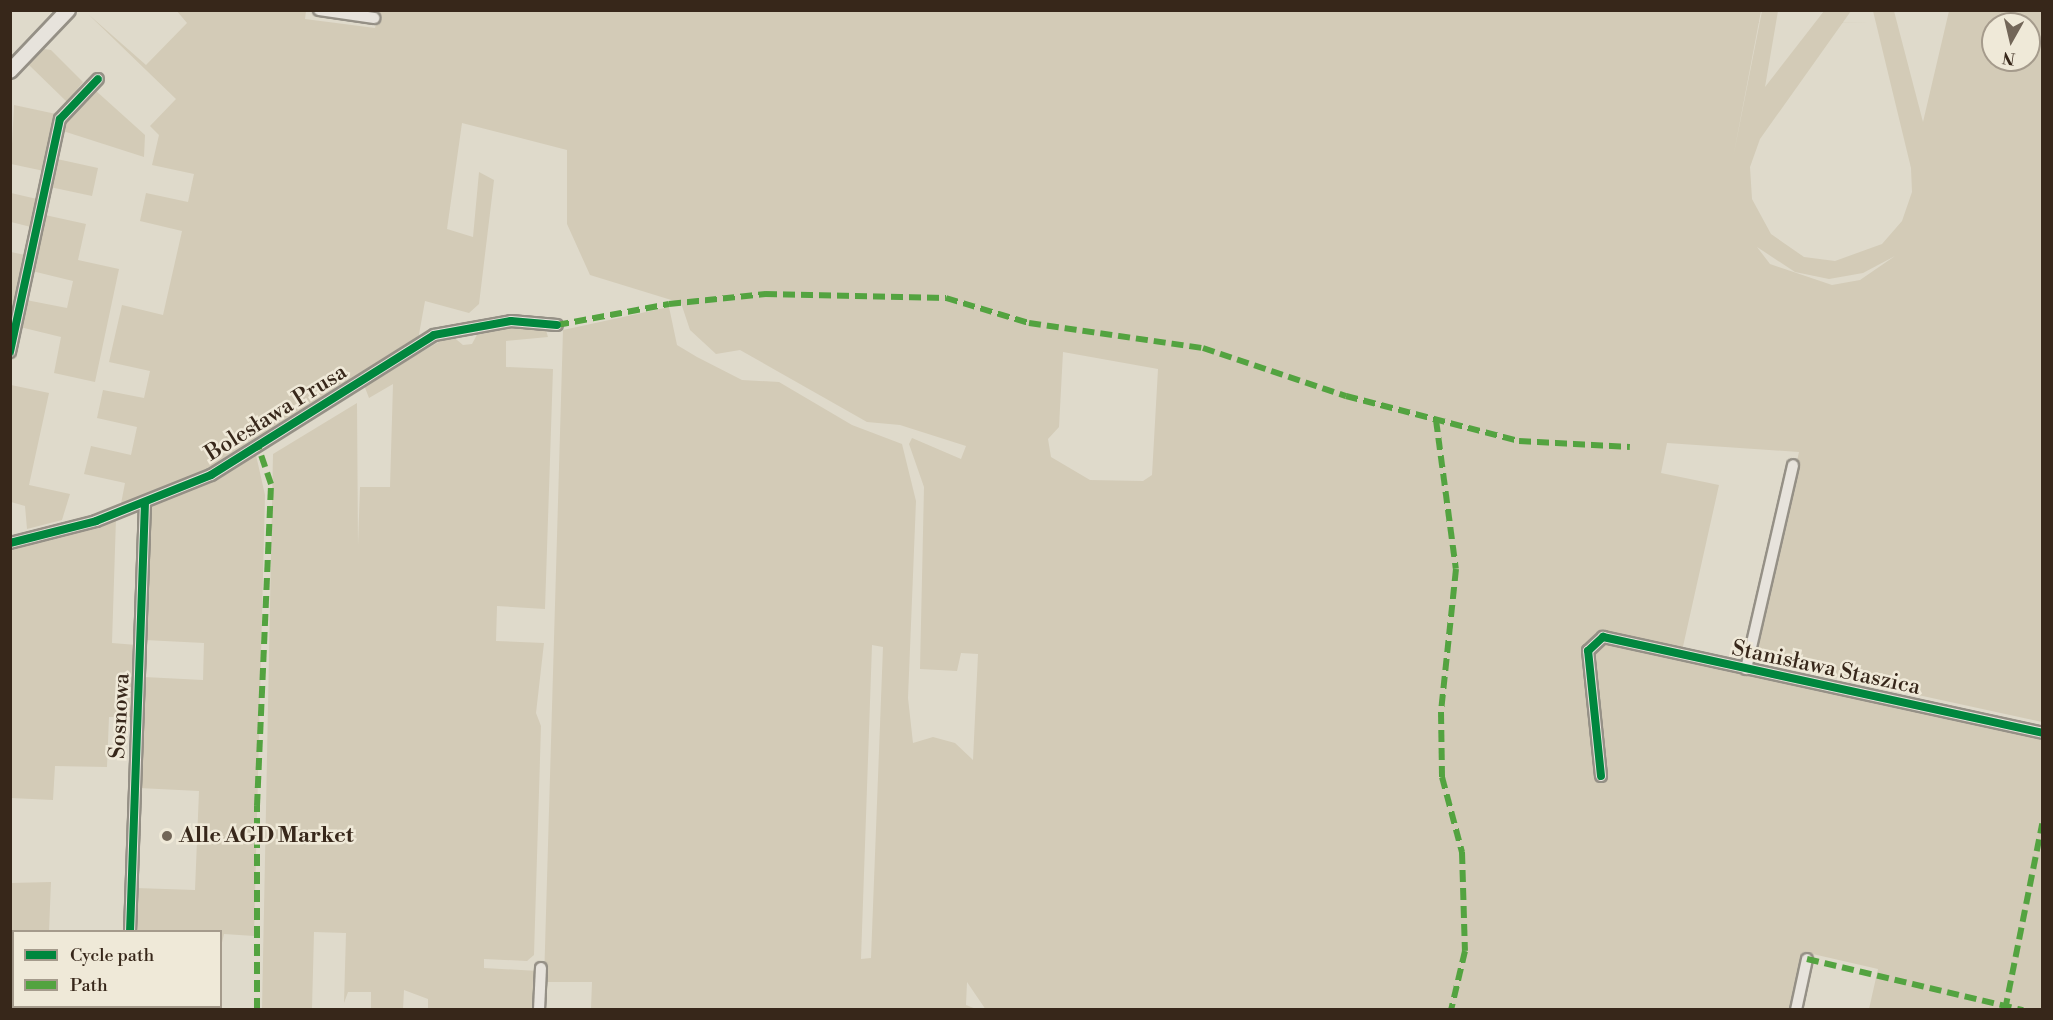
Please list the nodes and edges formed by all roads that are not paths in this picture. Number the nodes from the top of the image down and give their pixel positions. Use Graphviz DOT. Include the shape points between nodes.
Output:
graph roads {
  1 [pos="68,10"];
  2 [pos="320,10"];
  3 [pos="374,18"];
  4 [pos="10,71"];
  5 [pos="98,79"];
  6 [pos="557,325"];
  7 [pos="10,352"];
  8 [pos="1793,465"];
  9 [pos="145,503"];
  10 [pos="10,543"];
  11 [pos="1746,669"];
  12 [pos="2043,733"];
  13 [pos="1601,776"];
  14 [pos="130,930"];
  15 [pos="1807,959"];
  16 [pos="541,968"];
  17 [pos="539,1010"];
  18 [pos="1796,1010"];
  1 -- 4 [label="main road"];
  2 -- 3 [label="street"];
  5 -- 7 [label="street" via="60,119"];
  6 -- 9 [label="street, Bolesława Prusa" via="511,321 434,335 211,475"];
  8 -- 11 [label="street"];
  9 -- 10 [label="street, Bolesława Prusa"];
  9 -- 14 [label="street, Sosnowa"];
  11 -- 12 [label="street, Stanisława Staszica"];
  11 -- 13 [label="street, Stanisława Staszica" via="1603,637 1588,651"];
  15 -- 18 [label="street"];
  16 -- 17 [label="street"];
}
